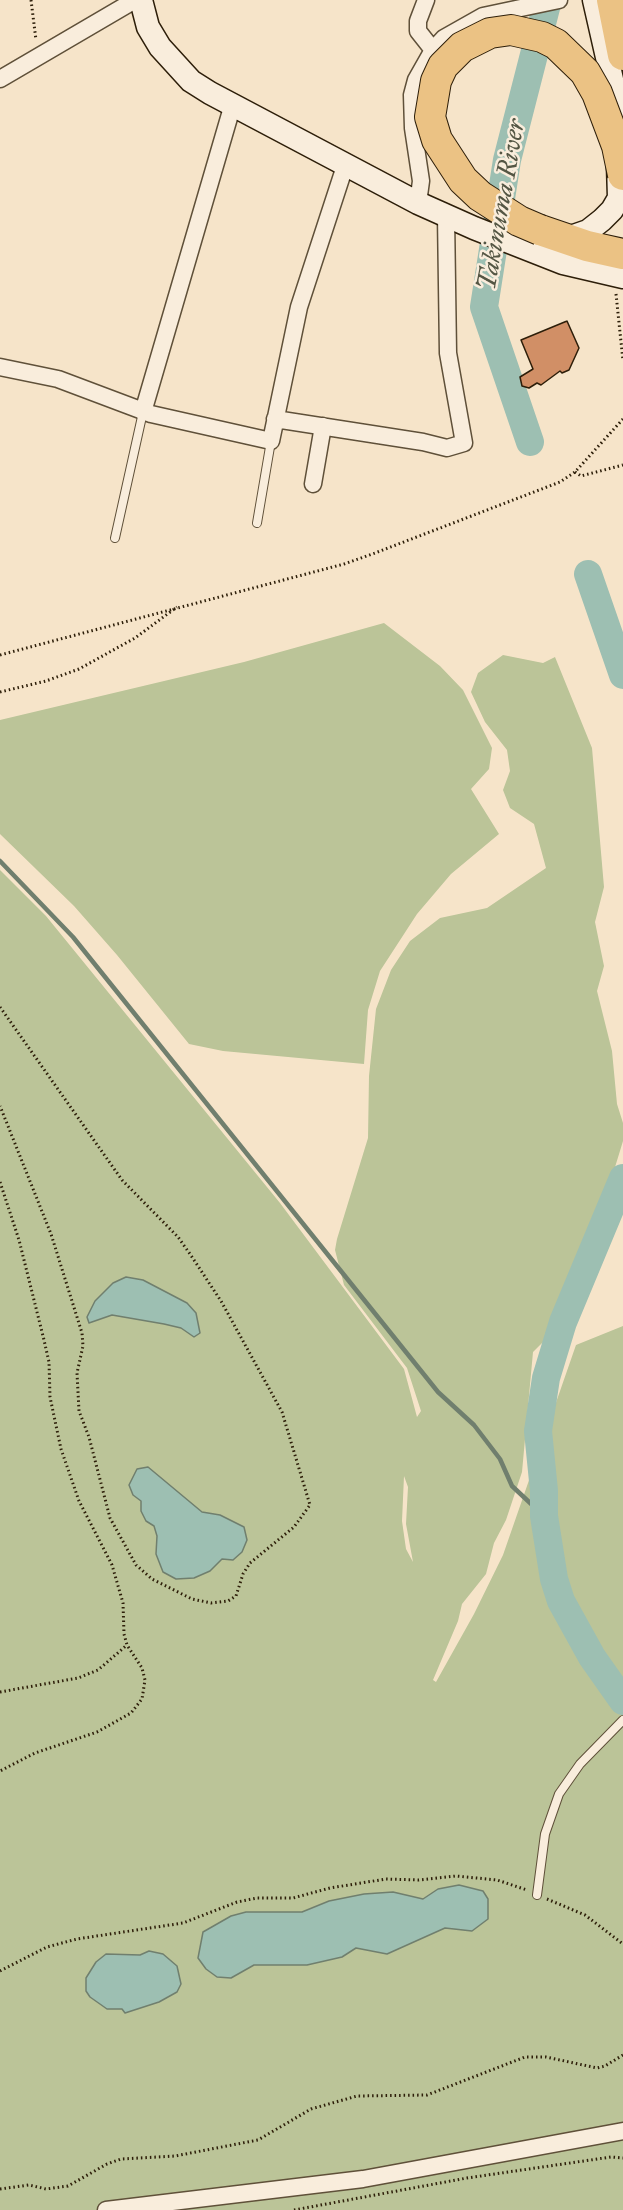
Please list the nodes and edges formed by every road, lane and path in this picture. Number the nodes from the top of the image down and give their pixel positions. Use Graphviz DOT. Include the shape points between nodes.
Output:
graph roads {
  1 [pos="31,0"];
  2 [pos="135,0"];
  3 [pos="141,0"];
  4 [pos="426,0"];
  5 [pos="559,0"];
  6 [pos="594,0"];
  7 [pos="612,0"];
  8 [pos="433,50"];
  9 [pos="623,55"];
  10 [pos="38,56"];
  11 [pos="0,79"];
  12 [pos="233,104"];
  13 [pos="346,162"];
  14 [pos="623,175"];
  15 [pos="418,203"];
  16 [pos="446,216"];
  17 [pos="543,240"];
  18 [pos="619,273"];
  19 [pos="623,361"];
  20 [pos="0,367"];
  21 [pos="142,412"];
  22 [pos="275,419"];
  23 [pos="623,419"];
  24 [pos="323,426"];
  25 [pos="271,441"];
  26 [pos="623,465"];
  27 [pos="575,472"];
  28 [pos="313,484"];
  29 [pos="257,523"];
  30 [pos="115,538"];
  31 [pos="179,606"];
  32 [pos="0,655"];
  33 [pos="0,692"];
  34 [pos="0,1007"];
  35 [pos="0,1106"];
  36 [pos="0,1182"];
  37 [pos="127,1645"];
  38 [pos="0,1692"];
  39 [pos="623,1720"];
  40 [pos="0,1771"];
  41 [pos="537,1895"];
  42 [pos="623,1944"];
  43 [pos="0,1971"];
  44 [pos="623,2055"];
  45 [pos="623,2132"];
  46 [pos="623,2158"];
  47 [pos="0,2189"];
  48 [pos="106,2210"];
  49 [pos="294,2210"];
  1 -- 10 [label="path"];
  2 -- 10 [label="street"];
  3 -- 12 [label="street" via="148,27 174,65 191,81"];
  4 -- 8 [label="street" via="418,31"];
  5 -- 8 [label="street" via="483,16 444,38"];
  6 -- 17 [label="street" via="616,97 619,198 612,210 588,231"];
  7 -- 9 [label="highway"];
  8 -- 15 [label="street" via="412,95 421,181"];
  10 -- 11 [label="street"];
  12 -- 13 [label="street"];
  12 -- 21 [label="street"];
  13 -- 15 [label="street"];
  13 -- 22 [label="street" via="299,307"];
  14 -- 17 [label="highway, bridge" via="617,146 597,93 585,72 556,44 512,30 490,33 462,47 443,66 436,81 430,117 437,140 448,161 471,188"];
  15 -- 16 [label="street"];
  16 -- 17 [label="street" via="474,228"];
  16 -- 24 [label="street" via="448,353 464,443 447,448"];
  17 -- 18 [label="highway"];
  17 -- 18 [label="street" via="563,263"];
  18 -- 19 [label="path"];
  20 -- 21 [label="street" via="58,379"];
  21 -- 25 [label="street"];
  21 -- 30 [label="lane"];
  22 -- 24 [label="street"];
  22 -- 25 [label="street"];
  23 -- 27 [label="path"];
  24 -- 28 [label="street"];
  25 -- 29 [label="lane"];
  26 -- 27 [label="path" via="581,476"];
  27 -- 31 [label="path" via="560,482 344,564"];
  31 -- 32 [label="path"];
  31 -- 33 [label="path" via="135,638 79,669"];
  34 -- 35 [label="path" via="122,1180 190,1254 221,1301 282,1412 310,1505 294,1527 250,1563 236,1596 228,1601 192,1599 152,1578 136,1565 110,1518 79,1411 77,1373 82,1333 51,1234"];
  36 -- 37 [label="path" via="20,1240 47,1351 50,1397 61,1449 79,1501 112,1565 123,1603"];
  37 -- 38 [label="path" via="98,1670 78,1678"];
  37 -- 40 [label="path" via="145,1680 136,1708 97,1732 35,1753"];
  39 -- 41 [label="lane" via="580,1764 559,1794 545,1834"];
  41 -- 42 [label="path" via="585,1915"];
  41 -- 43 [label="path" via="497,1880 471,1876 386,1879 293,1898 257,1898 183,1923 77,1939 47,1947"];
  44 -- 47 [label="path" via="597,2068 546,2057 525,2057 428,2095 357,2096 311,2109 258,2140 176,2156 121,2159 56,2189 29,2185"];
  45 -- 48 [label="street" via="363,2179"];
  46 -- 49 [label="path" via="467,2178"];
}
